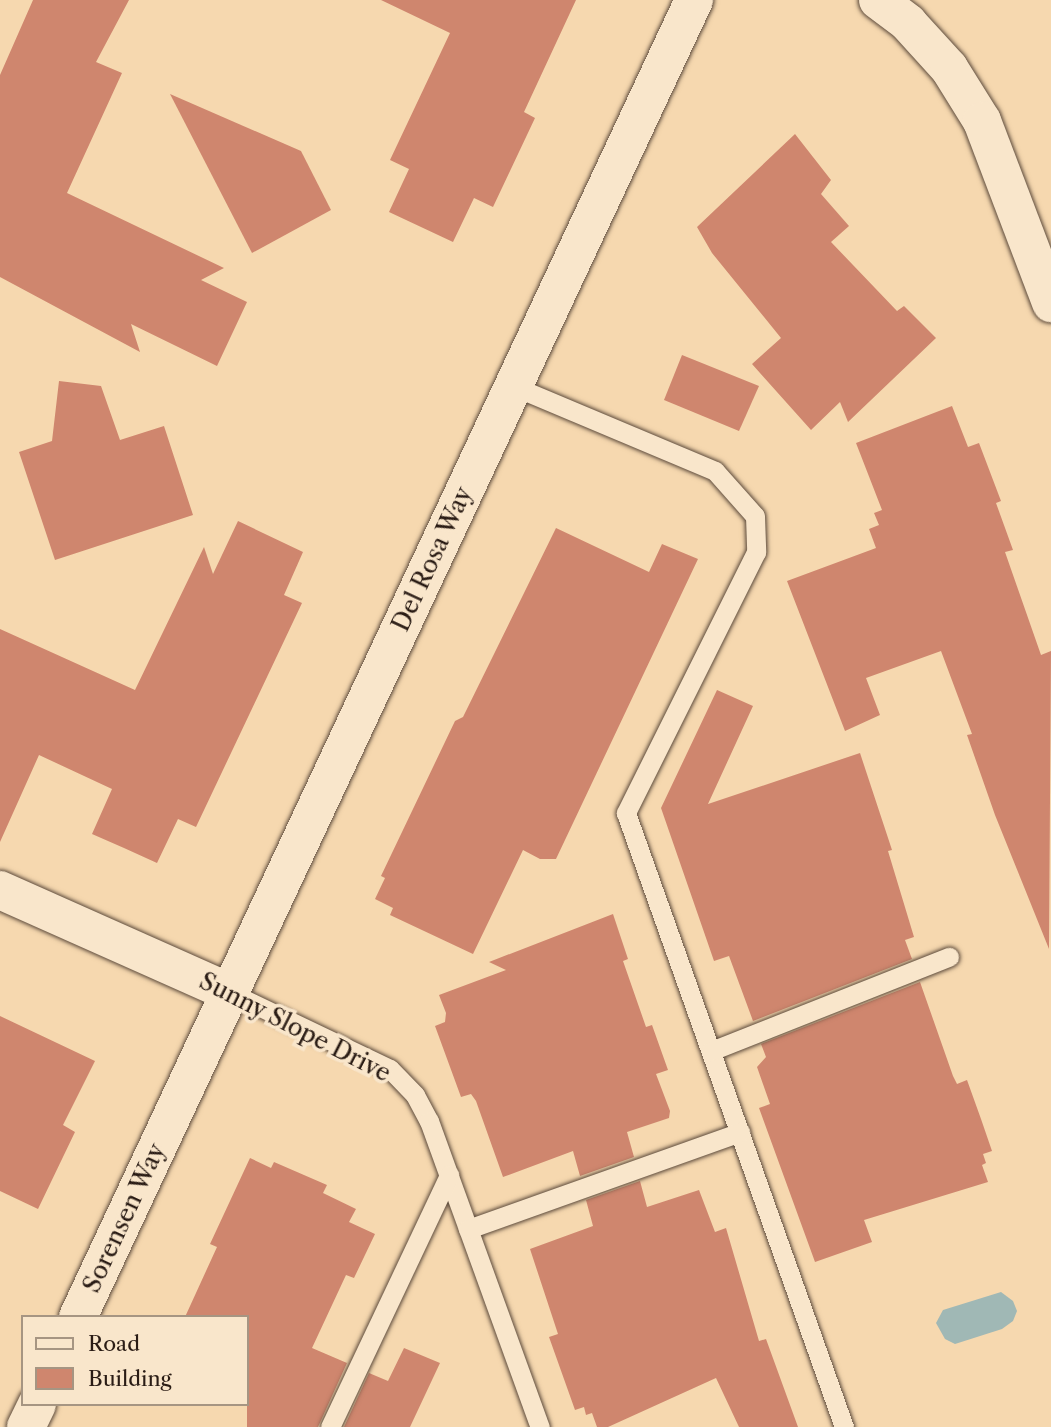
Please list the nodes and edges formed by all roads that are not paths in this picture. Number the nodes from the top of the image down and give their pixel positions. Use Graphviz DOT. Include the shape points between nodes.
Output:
graph roads {
  1 [pos="694,0"];
  2 [pos="878,0"];
  3 [pos="1051,303"];
  4 [pos="513,386"];
  5 [pos="0,890"];
  6 [pos="949,957"];
  7 [pos="229,992"];
  8 [pos="711,1051"];
  9 [pos="171,1119"];
  10 [pos="740,1132"];
  11 [pos="449,1175"];
  12 [pos="468,1229"];
  13 [pos="79,1315"];
  14 [pos="36,1406"];
  15 [pos="26,1427"];
  16 [pos="330,1427"];
  17 [pos="540,1427"];
  18 [pos="845,1427"];
  1 -- 4 [label="street, Del Rosa Way"];
  2 -- 3 [label="street" via="908,23 949,68 982,121"];
  4 -- 7 [label="street, Del Rosa Way"];
  4 -- 8 [label="lane" via="715,471 755,516 756,552 626,813"];
  5 -- 7 [label="street, Sunny Slope Drive"];
  6 -- 8 [label="lane"];
  7 -- 9 [label="street, Del Rosa Way"];
  7 -- 11 [label="lane, Sunny Slope Drive" via="390,1069 415,1095"];
  8 -- 10 [label="lane"];
  9 -- 13 [label="street, Sorensen Way"];
  10 -- 12 [label="lane"];
  10 -- 18 [label="lane"];
  11 -- 12 [label="lane, Sunny Slope Drive"];
  11 -- 16 [label="lane"];
  12 -- 17 [label="lane, Sunny Slope Drive"];
  14 -- 15 [label="street"];
}
